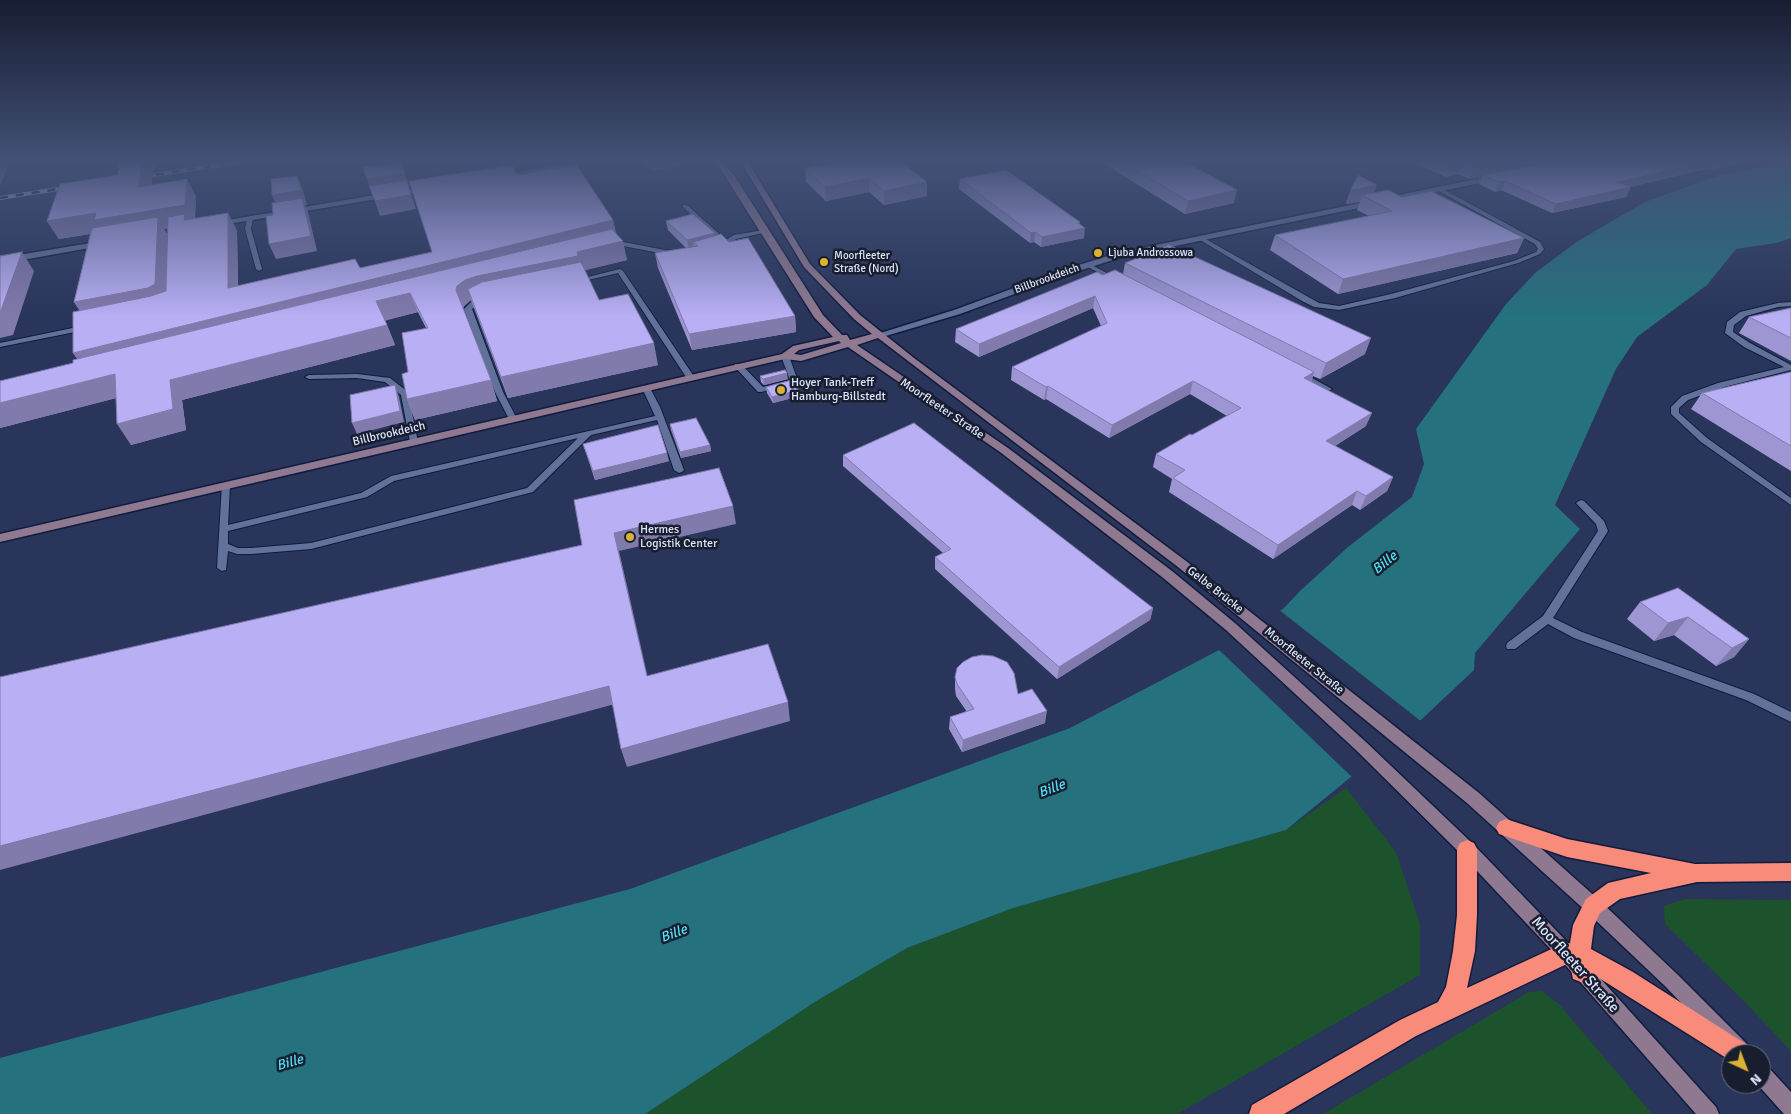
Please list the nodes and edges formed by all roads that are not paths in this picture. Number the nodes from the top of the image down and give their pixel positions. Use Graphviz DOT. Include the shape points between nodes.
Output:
graph roads {
  1 [pos="273,214"];
  2 [pos="693,214"];
  3 [pos="753,214"];
  4 [pos="776,214"];
  5 [pos="1317,214"];
  6 [pos="1483,214"];
  7 [pos="250,218"];
  8 [pos="212,225"];
  9 [pos="764,232"];
  10 [pos="1200,238"];
  11 [pos="116,241"];
  12 [pos="726,243"];
  13 [pos="598,248"];
  14 [pos="708,251"];
  15 [pos="681,256"];
  16 [pos="0,261"];
  17 [pos="1088,264"];
  18 [pos="259,269"];
  19 [pos="563,283"];
  20 [pos="1122,283"];
  21 [pos="496,297"];
  22 [pos="1791,304"];
  23 [pos="95,326"];
  24 [pos="879,335"];
  25 [pos="838,337"];
  26 [pos="0,345"];
  27 [pos="848,345"];
  28 [pos="785,356"];
  29 [pos="738,366"];
  30 [pos="1294,371"];
  31 [pos="309,377"];
  32 [pos="691,378"];
  33 [pos="646,388"];
  34 [pos="1328,389"];
  35 [pos="660,417"];
  36 [pos="512,419"];
  37 [pos="588,434"];
  38 [pos="414,442"];
  39 [pos="679,470"];
  40 [pos="225,486"];
  41 [pos="1791,502"];
  42 [pos="1581,503"];
  43 [pos="223,529"];
  44 [pos="0,538"];
  45 [pos="223,546"];
  46 [pos="1182,564"];
  47 [pos="222,568"];
  48 [pos="1167,574"];
  49 [pos="1248,616"];
  50 [pos="1546,619"];
  51 [pos="1231,627"];
  52 [pos="1512,646"];
  53 [pos="1791,717"];
  54 [pos="1506,828"];
  55 [pos="1467,849"];
  56 [pos="1791,872"];
  57 [pos="1698,873"];
  58 [pos="1593,906"];
  59 [pos="1576,959"];
  60 [pos="1446,1009"];
  61 [pos="1727,1044"];
  62 [pos="1732,1044"];
  63 [pos="1771,1085"];
  64 [pos="1791,1107"];
  65 [pos="1261,1114"];
  66 [pos="1709,1114"];
  1 -- 7 [label="street"];
  2 -- 12 [label="lane"];
  3 -- 9 [label="main road, Moorfleeter Straße"];
  4 -- 24 [label="main road, Moorfleeter Straße" via="807,264 836,297"];
  5 -- 10 [label="street, Billbrookdeich"];
  6 -- 10 [label="lane" via="1538,243 1538,253 1516,262 1339,308 1305,299"];
  7 -- 8 [label="street"];
  7 -- 18 [label="lane" via="248,229"];
  9 -- 12 [label="lane" via="734,237"];
  9 -- 25 [label="main road, Moorfleeter Straße" via="819,316"];
  10 -- 17 [label="street, Billbrookdeich"];
  11 -- 16 [label="street"];
  12 -- 14 [label="lane"];
  13 -- 15 [label="lane" via="618,243"];
  17 -- 20 [label="lane"];
  17 -- 24 [label="street, Billbrookdeich" via="957,312"];
  19 -- 32 [label="lane" via="620,271"];
  21 -- 36 [label="lane" via="468,309"];
  22 -- 41 [label="lane" via="1743,314 1730,324 1729,332 1791,368 1721,385 1684,398 1675,407 1675,414 1704,440"];
  23 -- 26 [label="lane"];
  24 -- 25 [label="main road, Billbrookdeich"];
  24 -- 27 [label="main road, Billbrookdeich"];
  24 -- 46 [label="main road, Moorfleeter Straße"];
  25 -- 27 [label="main road, Moorfleeter Straße"];
  25 -- 28 [label="main road, Billbrookdeich" via="796,348"];
  27 -- 28 [label="main road, Billbrookdeich" via="801,358"];
  27 -- 48 [label="main road, Moorfleeter Straße" via="1004,450"];
  28 -- 29 [label="main road, Billbrookdeich"];
  28 -- 29 [label="lane" via="794,382 761,390"];
  29 -- 32 [label="main road, Billbrookdeich"];
  30 -- 34 [label="lane"];
  31 -- 38 [label="lane" via="357,376 387,380 405,394"];
  32 -- 33 [label="main road, Billbrookdeich"];
  33 -- 35 [label="lane"];
  33 -- 36 [label="main road, Billbrookdeich"];
  35 -- 37 [label="lane"];
  35 -- 39 [label="lane"];
  36 -- 38 [label="main road, Billbrookdeich"];
  37 -- 43 [label="lane" via="391,479 364,495"];
  37 -- 45 [label="lane" via="530,490 311,546 251,552"];
  38 -- 40 [label="main road, Billbrookdeich"];
  40 -- 43 [label="lane"];
  40 -- 44 [label="main road, Billbrookdeich"];
  42 -- 50 [label="lane" via="1601,523 1602,531"];
  43 -- 45 [label="lane"];
  45 -- 47 [label="lane"];
  46 -- 49 [label="main road, Gelbe Brücke"];
  48 -- 51 [label="main road, Gelbe Brücke"];
  49 -- 54 [label="main road, Moorfleeter Straße"];
  50 -- 52 [label="lane"];
  50 -- 53 [label="lane" via="1578,635 1750,697"];
  51 -- 55 [label="main road, Moorfleeter Straße"];
  54 -- 57 [label="highway" via="1567,848"];
  54 -- 58 [label="main road"];
  55 -- 59 [label="main road, Moorfleeter Straße"];
  55 -- 60 [label="highway" via="1464,951 1456,990"];
  56 -- 57 [label="highway"];
  57 -- 58 [label="highway" via="1615,890"];
  58 -- 59 [label="highway" via="1584,925"];
  58 -- 62 [label="main road"];
  59 -- 60 [label="highway"];
  59 -- 61 [label="highway" via="1668,1006"];
  59 -- 66 [label="main road, Moorfleeter Straße"];
  60 -- 65 [label="highway"];
  63 -- 64 [label="main road"];
}
